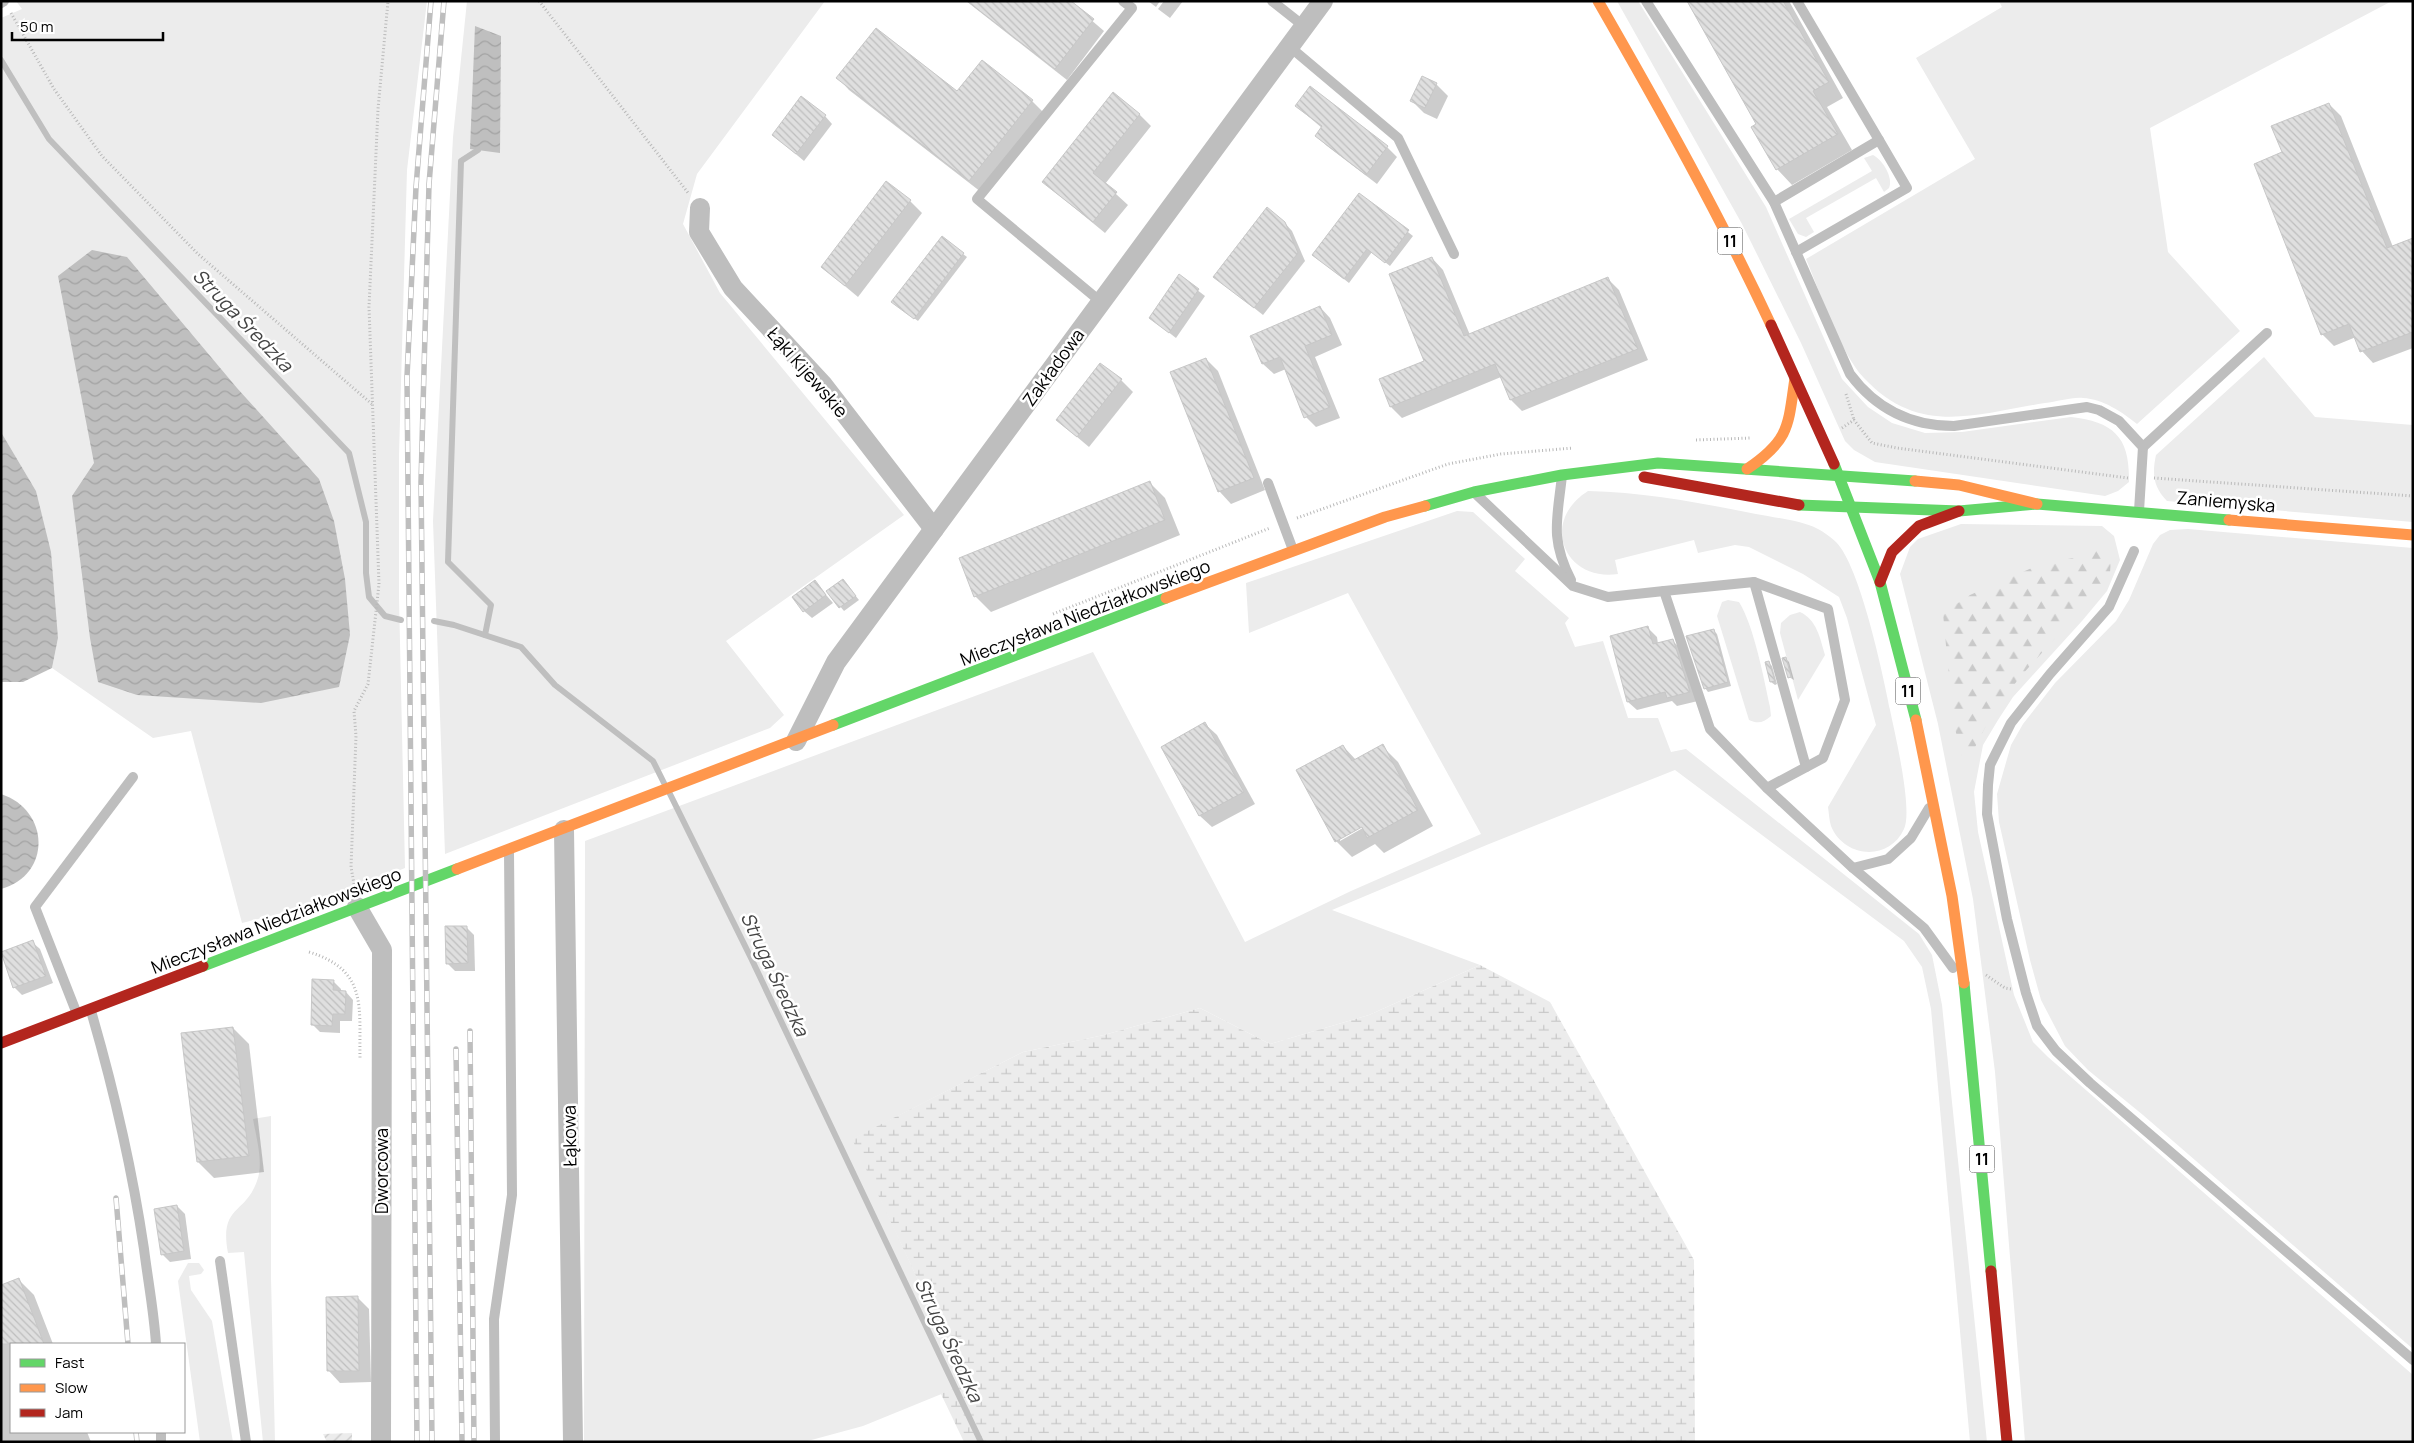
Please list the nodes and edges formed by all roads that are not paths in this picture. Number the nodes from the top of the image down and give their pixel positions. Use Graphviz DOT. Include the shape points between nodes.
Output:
graph roads {
  1 [pos="1123,1"];
  2 [pos="1272,1"];
  3 [pos="1323,1"];
  4 [pos="1598,1"];
  5 [pos="1646,1"];
  6 [pos="1797,1"];
  7 [pos="1305,27"];
  8 [pos="1290,47"];
  9 [pos="1879,140"];
  10 [pos="1774,202"];
  11 [pos="700,208"];
  12 [pos="1796,252"];
  13 [pos="1454,254"];
  14 [pos="1101,302"];
  15 [pos="2267,333"];
  16 [pos="1795,378"];
  17 [pos="2143,447"];
  18 [pos="1747,469"];
  19 [pos="1600,470"];
  20 [pos="1839,474"];
  21 [pos="1562,475"];
  22 [pos="1268,483"];
  23 [pos="1474,492"];
  24 [pos="2037,504"];
  25 [pos="1853,508"];
  26 [pos="1959,511"];
  27 [pos="2139,511"];
  28 [pos="934,529"];
  29 [pos="2413,535"];
  30 [pos="1293,550"];
  31 [pos="2134,551"];
  32 [pos="1754,582"];
  33 [pos="1880,582"];
  34 [pos="1573,586"];
  35 [pos="1664,592"];
  36 [pos="796,741"];
  37 [pos="1806,767"];
  38 [pos="133,777"];
  39 [pos="1767,788"];
  40 [pos="1934,801"];
  41 [pos="564,830"];
  42 [pos="509,851"];
  43 [pos="1853,868"];
  44 [pos="357,907"];
  45 [pos="1965,991"];
  46 [pos="90,1010"];
  47 [pos="78,1015"];
  48 [pos="1,1043"];
  49 [pos="220,1261"];
  50 [pos="156,1343"];
  51 [pos="2413,1360"];
  52 [pos="246,1442"];
  53 [pos="381,1442"];
  54 [pos="495,1442"];
  55 [pos="573,1442"];
  56 [pos="2007,1442"];
  1 -- 14 [label="lane" via="1132,8 977,199"];
  2 -- 7 [label="lane"];
  3 -- 7 [label="street, Zakładowa"];
  4 -- 16 [label="main road, 11" via="1741,261"];
  5 -- 10 [label="lane"];
  6 -- 9 [label="lane"];
  7 -- 8 [label="street, Zakładowa"];
  8 -- 13 [label="lane" via="1398,138"];
  8 -- 14 [label="street, Zakładowa"];
  9 -- 10 [label="lane"];
  9 -- 12 [label="lane" via="1907,188"];
  10 -- 12 [label="lane"];
  11 -- 28 [label="street, Łąki Kijewskie" via="699,232 732,288 823,385"];
  12 -- 17 [label="lane" via="1850,374 1870,397 1895,414 1924,424 1954,426 2087,407 2119,421"];
  14 -- 28 [label="street, Zakładowa"];
  15 -- 17 [label="lane"];
  16 -- 18 [label="main road" via="1785,438 1777,448"];
  16 -- 20 [label="main road, 11"];
  17 -- 27 [label="lane"];
  18 -- 19 [label="main road, Mieczysława Niedziałkowskiego" via="1658,463"];
  18 -- 20 [label="main road, Mieczysława Niedziałkowskiego"];
  19 -- 21 [label="main road, Mieczysława Niedziałkowskiego"];
  19 -- 25 [label="main road, Mieczysława Niedziałkowskiego" via="1800,505"];
  20 -- 24 [label="main road, Zaniemyska" via="1959,486"];
  20 -- 25 [label="main road, 11"];
  21 -- 23 [label="main road, Mieczysława Niedziałkowskiego"];
  21 -- 34 [label="lane" via="1555,535 1561,561"];
  22 -- 30 [label="lane"];
  23 -- 30 [label="main road, Mieczysława Niedziałkowskiego" via="1385,517"];
  23 -- 34 [label="lane"];
  24 -- 26 [label="main road, Zaniemyska"];
  24 -- 27 [label="main road, Zaniemyska"];
  25 -- 26 [label="main road, Zaniemyska"];
  25 -- 33 [label="main road, 11"];
  26 -- 33 [label="main road" via="1919,526 1892,552"];
  27 -- 29 [label="main road, Zaniemyska"];
  28 -- 36 [label="street, Zakładowa" via="836,662"];
  30 -- 36 [label="main road, Mieczysława Niedziałkowskiego"];
  31 -- 51 [label="lane" via="2109,607 2027,701 2011,723 1990,765 1987,814 2007,919 2037,1026 2056,1051 2090,1083"];
  32 -- 35 [label="lane"];
  32 -- 37 [label="lane"];
  32 -- 37 [label="lane" via="1828,609 1845,700 1823,758"];
  33 -- 40 [label="main road, 11"];
  34 -- 35 [label="lane" via="1608,597"];
  35 -- 39 [label="lane" via="1710,729"];
  36 -- 41 [label="main road, Mieczysława Niedziałkowskiego"];
  37 -- 39 [label="lane"];
  38 -- 47 [label="lane" via="35,907"];
  39 -- 43 [label="lane"];
  40 -- 43 [label="lane" via="1911,838 1888,858"];
  40 -- 45 [label="main road, 11"];
  41 -- 42 [label="main road, Mieczysława Niedziałkowskiego"];
  41 -- 55 [label="street, Łąkowa"];
  42 -- 44 [label="main road, Mieczysława Niedziałkowskiego"];
  42 -- 54 [label="lane" via="512,1195 494,1319"];
  43 -- 45 [label="lane" via="1924,928 1947,958"];
  44 -- 46 [label="main road, Mieczysława Niedziałkowskiego"];
  44 -- 53 [label="street, Dworcowa" via="382,950"];
  45 -- 56 [label="main road, 11"];
  46 -- 47 [label="main road, Mieczysława Niedziałkowskiego"];
  46 -- 50 [label="lane" via="110,1076 134,1183"];
  47 -- 48 [label="main road, Mieczysława Niedziałkowskiego"];
  49 -- 52 [label="lane"];
}
